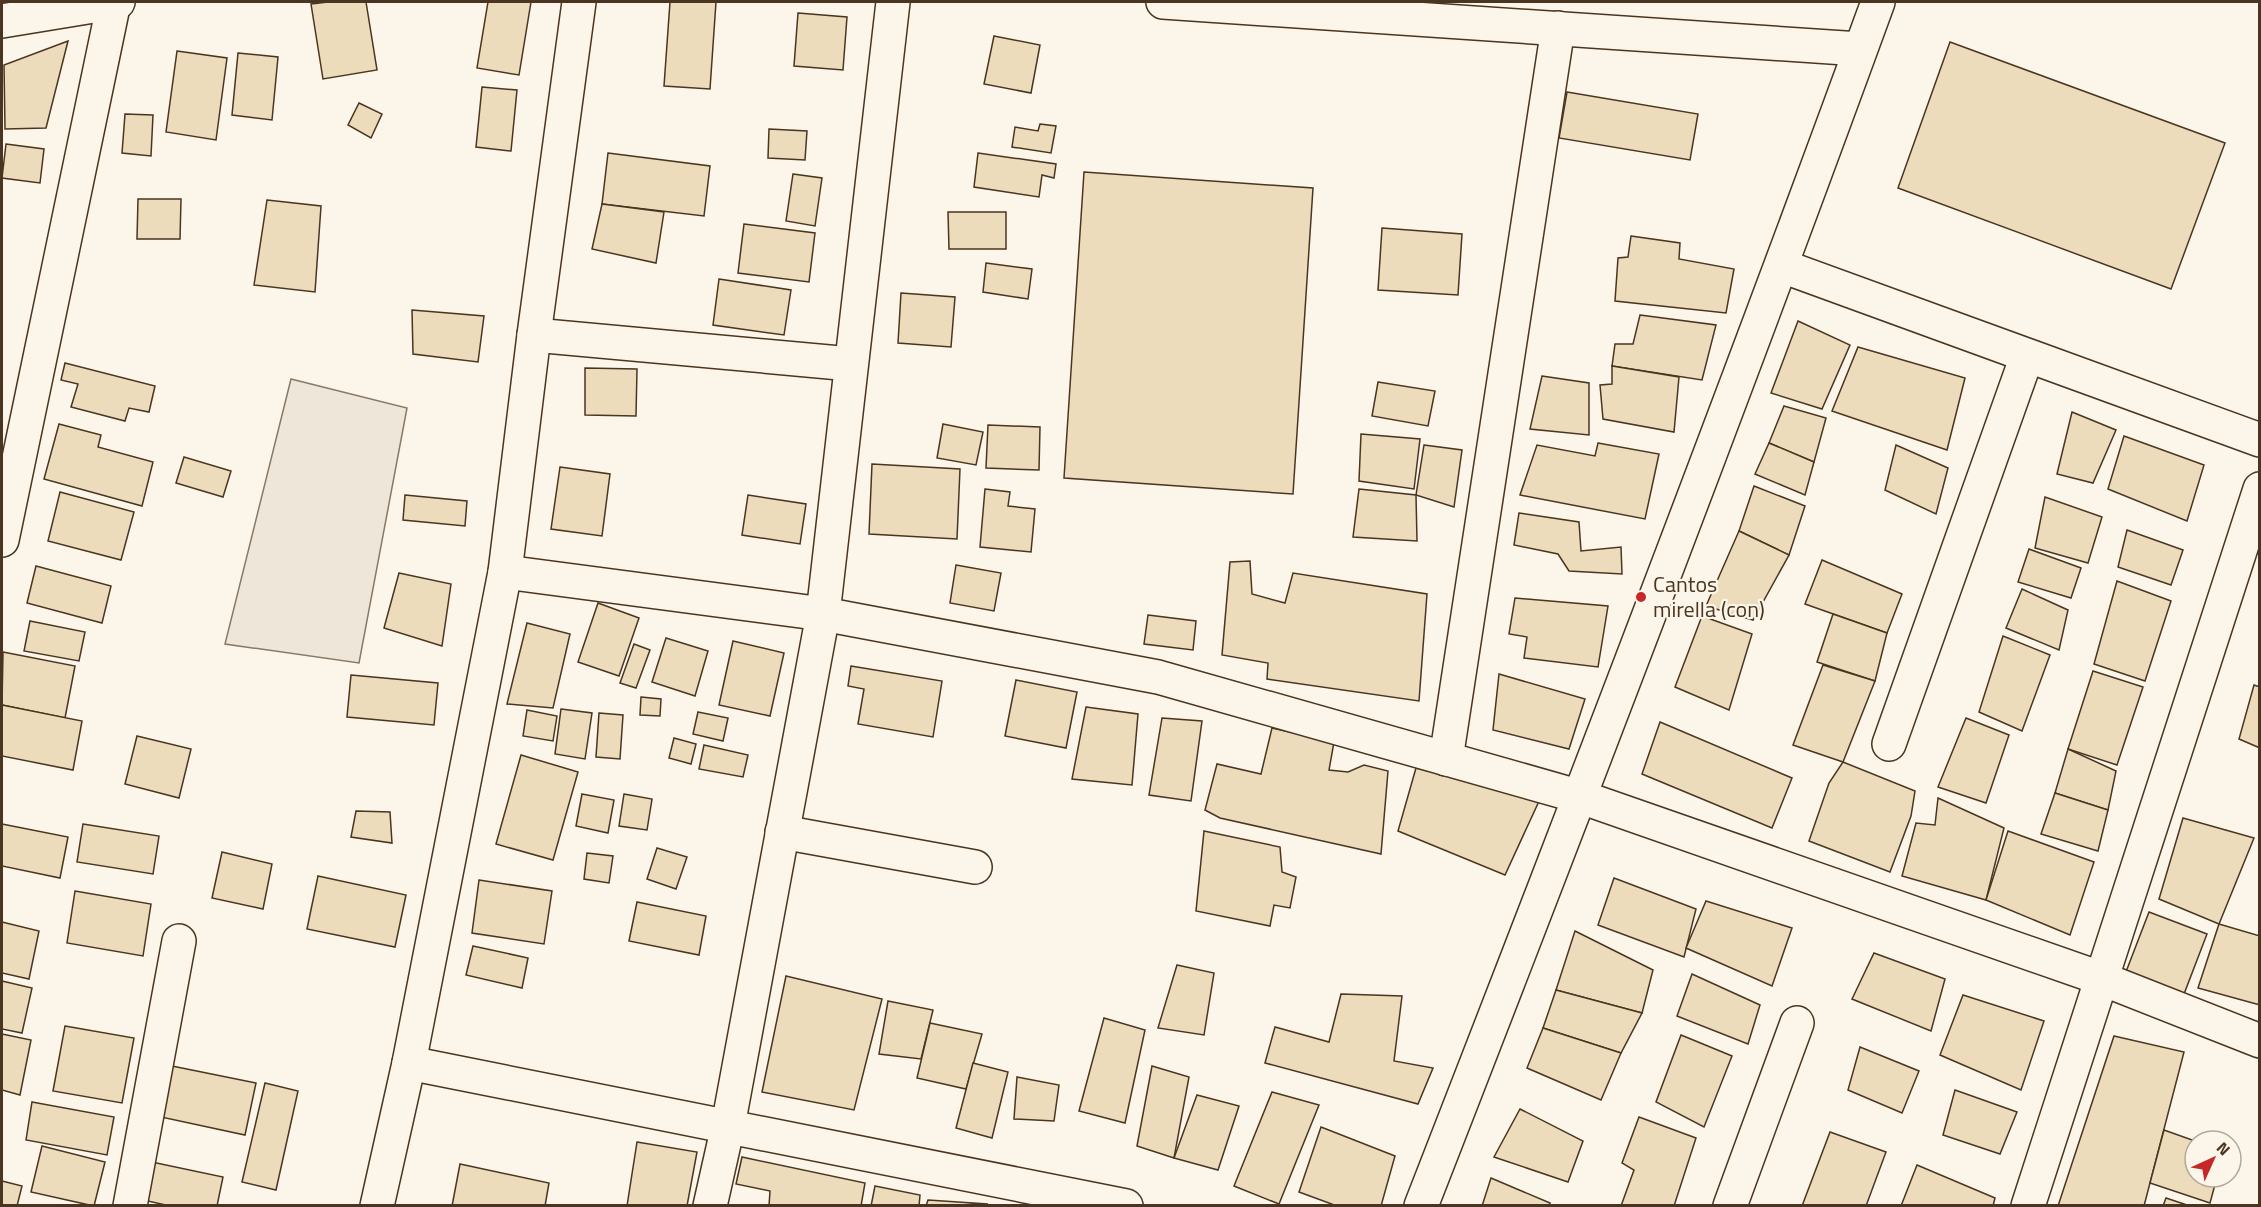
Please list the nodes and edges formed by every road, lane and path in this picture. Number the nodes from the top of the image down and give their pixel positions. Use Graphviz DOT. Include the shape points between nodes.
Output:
graph roads {
  1 [pos="116,2"];
  2 [pos="579,2"];
  3 [pos="892,2"];
  4 [pos="1163,2"];
  5 [pos="1878,2"];
  6 [pos="1526,13"];
  7 [pos="2,21"];
  8 [pos="1558,28"];
  9 [pos="1860,50"];
  10 [pos="1782,266"];
  11 [pos="534,335"];
  12 [pos="2027,356"];
  13 [pos="851,364"];
  14 [pos="2259,440"];
  15 [pos="2259,489"];
  16 [pos="2,540"];
  17 [pos="505,572"];
  18 [pos="823,614"];
  19 [pos="1889,744"];
  20 [pos="1446,759"];
  21 [pos="1581,797"];
  22 [pos="782,832"];
  23 [pos="975,867"];
  24 [pos="179,941"];
  25 [pos="2100,978"];
  26 [pos="1797,1023"];
  27 [pos="2259,1041"];
  28 [pos="409,1063"];
  29 [pos="728,1126"];
  30 [pos="1037,1196"];
  31 [pos="130,1206"];
  32 [pos="376,1206"];
  33 [pos="710,1206"];
  34 [pos="1126,1206"];
  35 [pos="1421,1206"];
  36 [pos="1730,1206"];
  37 [pos="2028,1206"];
  1 -- 7 [label="street"];
  1 -- 16 [label="street"];
  2 -- 11 [label="street"];
  3 -- 13 [label="street"];
  4 -- 6 [label="street"];
  5 -- 9 [label="street"];
  6 -- 8 [label="street"];
  8 -- 9 [label="street"];
  8 -- 20 [label="street"];
  9 -- 10 [label="street"];
  10 -- 12 [label="street"];
  10 -- 21 [label="street"];
  11 -- 13 [label="street"];
  11 -- 17 [label="street"];
  12 -- 14 [label="street"];
  12 -- 19 [label="street"];
  13 -- 18 [label="street"];
  15 -- 25 [label="street"];
  17 -- 18 [label="street"];
  17 -- 28 [label="street"];
  18 -- 20 [label="street" via="1158,677"];
  18 -- 22 [label="street"];
  20 -- 21 [label="street"];
  21 -- 25 [label="street"];
  21 -- 35 [label="street"];
  22 -- 23 [label="street"];
  22 -- 29 [label="street"];
  24 -- 31 [label="street"];
  25 -- 27 [label="street"];
  25 -- 37 [label="street"];
  26 -- 36 [label="street"];
  28 -- 29 [label="street"];
  28 -- 32 [label="street"];
  29 -- 30 [label="street"];
  29 -- 33 [label="street"];
  30 -- 34 [label="street"];
}
